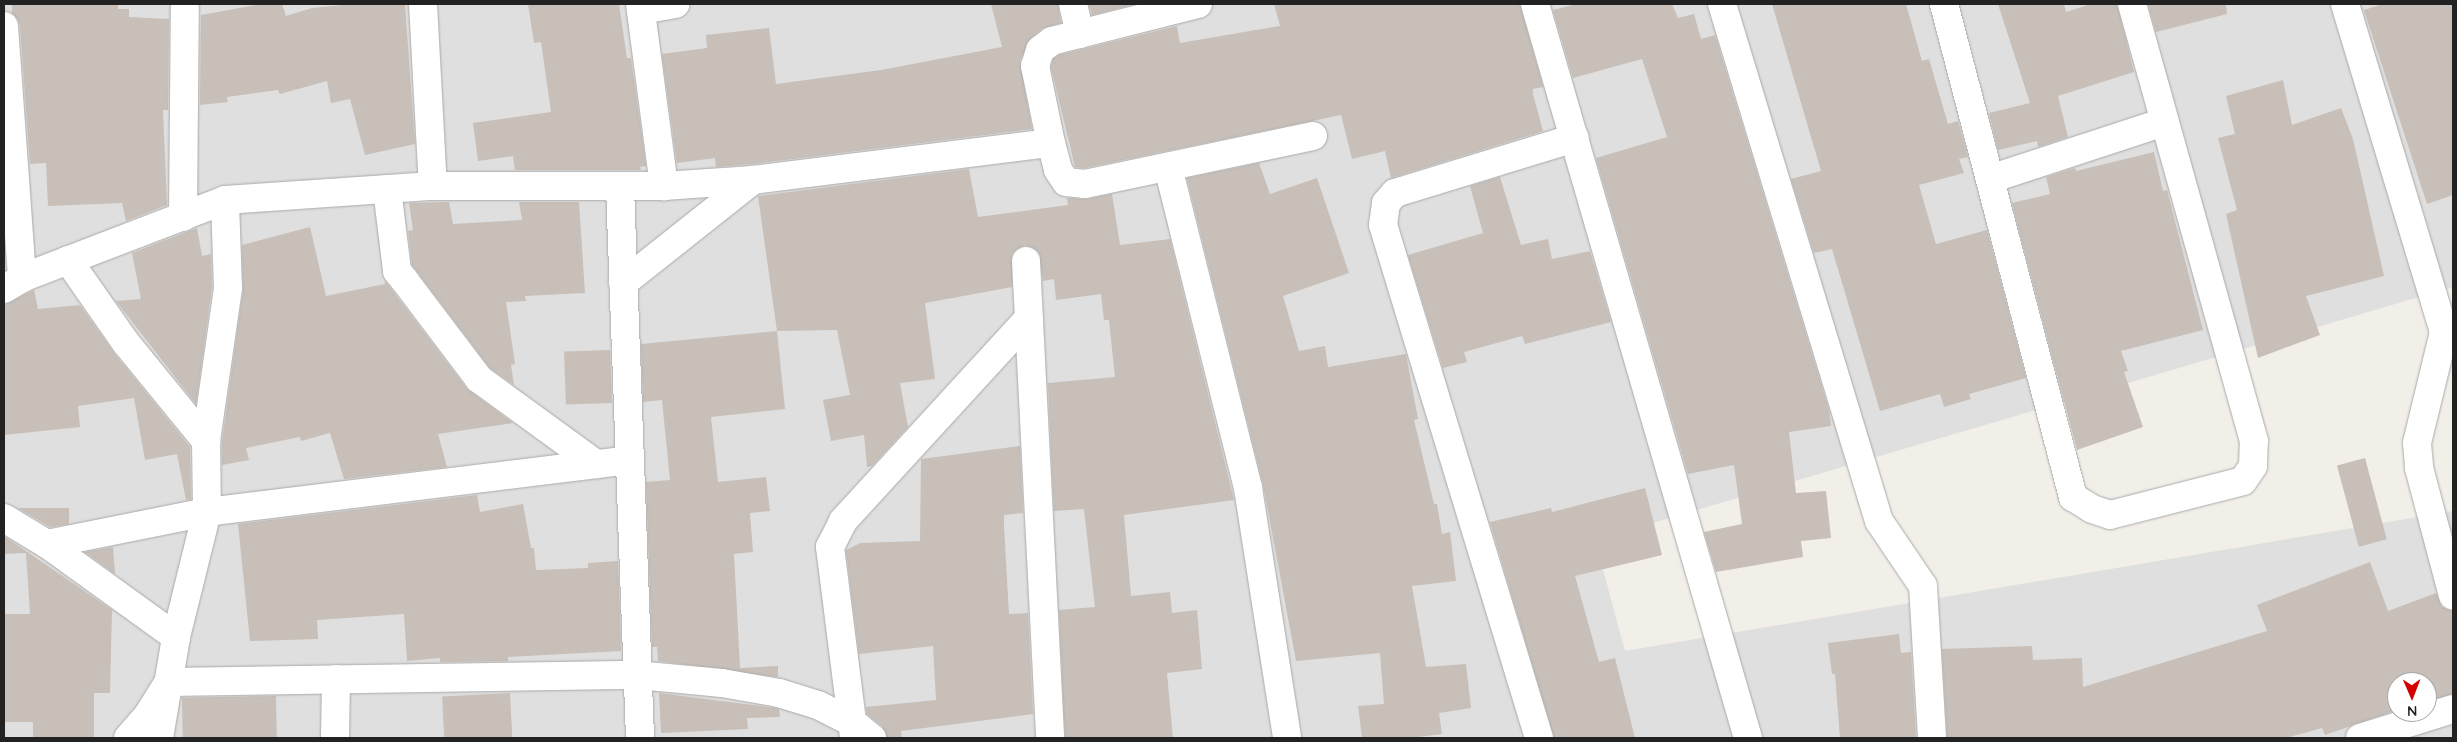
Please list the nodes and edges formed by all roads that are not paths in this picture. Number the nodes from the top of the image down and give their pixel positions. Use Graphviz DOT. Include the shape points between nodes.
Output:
graph roads {
  1 [pos="185,4"];
  2 [pos="423,4"];
  3 [pos="675,4"];
  4 [pos="1073,4"];
  5 [pos="1198,4"];
  6 [pos="1535,4"];
  7 [pos="1722,4"];
  8 [pos="1944,4"];
  9 [pos="2132,4"];
  10 [pos="2345,4"];
  11 [pos="641,7"];
  12 [pos="4,26"];
  13 [pos="1080,34"];
  14 [pos="2164,122"];
  15 [pos="1313,136"];
  16 [pos="1575,138"];
  17 [pos="1051,143"];
  18 [pos="1168,167"];
  19 [pos="753,180"];
  20 [pos="1990,180"];
  21 [pos="433,186"];
  22 [pos="620,186"];
  23 [pos="664,186"];
  24 [pos="387,189"];
  25 [pos="225,200"];
  26 [pos="183,217"];
  27 [pos="68,260"];
  28 [pos="1026,261"];
  29 [pos="13,284"];
  30 [pos="623,284"];
  31 [pos="1029,318"];
  32 [pos="206,441"];
  33 [pos="628,460"];
  34 [pos="596,464"];
  35 [pos="207,512"];
  36 [pos="4,518"];
  37 [pos="47,544"];
  38 [pos="2453,596"];
  39 [pos="176,637"];
  40 [pos="637,675"];
  41 [pos="336,680"];
  42 [pos="169,682"];
  43 [pos="2453,709"];
  44 [pos="860,733"];
  45 [pos="128,738"];
  46 [pos="159,738"];
  47 [pos="335,738"];
  48 [pos="640,738"];
  49 [pos="1050,738"];
  50 [pos="1287,738"];
  51 [pos="1539,738"];
  52 [pos="1748,738"];
  53 [pos="1932,738"];
  54 [pos="2360,738"];
  1 -- 26 [label="street"];
  2 -- 21 [label="street"];
  3 -- 11 [label="street"];
  4 -- 13 [label="street"];
  5 -- 13 [label="street"];
  6 -- 16 [label="street"];
  7 -- 53 [label="street" via="1879,521 1923,586"];
  8 -- 20 [label="street"];
  9 -- 14 [label="street"];
  10 -- 38 [label="street" via="2444,332 2418,443 2419,468"];
  11 -- 23 [label="street"];
  12 -- 29 [label="street"];
  13 -- 17 [label="street" via="1052,41 1040,50 1035,66"];
  14 -- 20 [label="street"];
  14 -- 20 [label="street" via="2254,442 2253,466 2243,481 2110,515 2073,497"];
  15 -- 18 [label="street"];
  16 -- 51 [label="street" via="1395,193 1386,203 1383,225"];
  16 -- 52 [label="street"];
  17 -- 18 [label="street" via="1058,170 1066,182 1085,184"];
  17 -- 19 [label="street"];
  18 -- 50 [label="street" via="1248,488"];
  19 -- 23 [label="street"];
  19 -- 30 [label="street"];
  21 -- 22 [label="street"];
  21 -- 24 [label="street"];
  22 -- 23 [label="street"];
  22 -- 30 [label="street"];
  24 -- 25 [label="street"];
  24 -- 34 [label="street" via="397,271 405,282 479,379"];
  25 -- 26 [label="street"];
  25 -- 32 [label="street" via="228,288"];
  26 -- 27 [label="street"];
  27 -- 29 [label="street"];
  27 -- 32 [label="street" via="126,343"];
  28 -- 31 [label="street"];
  30 -- 33 [label="street"];
  31 -- 44 [label="street" via="842,521 830,546"];
  31 -- 49 [label="street"];
  32 -- 35 [label="street"];
  33 -- 34 [label="street"];
  33 -- 40 [label="street"];
  34 -- 35 [label="street"];
  35 -- 37 [label="street"];
  35 -- 39 [label="street"];
  36 -- 37 [label="street"];
  37 -- 39 [label="street"];
  39 -- 42 [label="street"];
  40 -- 41 [label="street"];
  40 -- 44 [label="street" via="722,683 779,693 818,705"];
  40 -- 48 [label="street"];
  41 -- 42 [label="street"];
  41 -- 47 [label="street"];
  42 -- 45 [label="street" via="148,715"];
  42 -- 46 [label="street"];
  43 -- 54 [label="street"];
}
